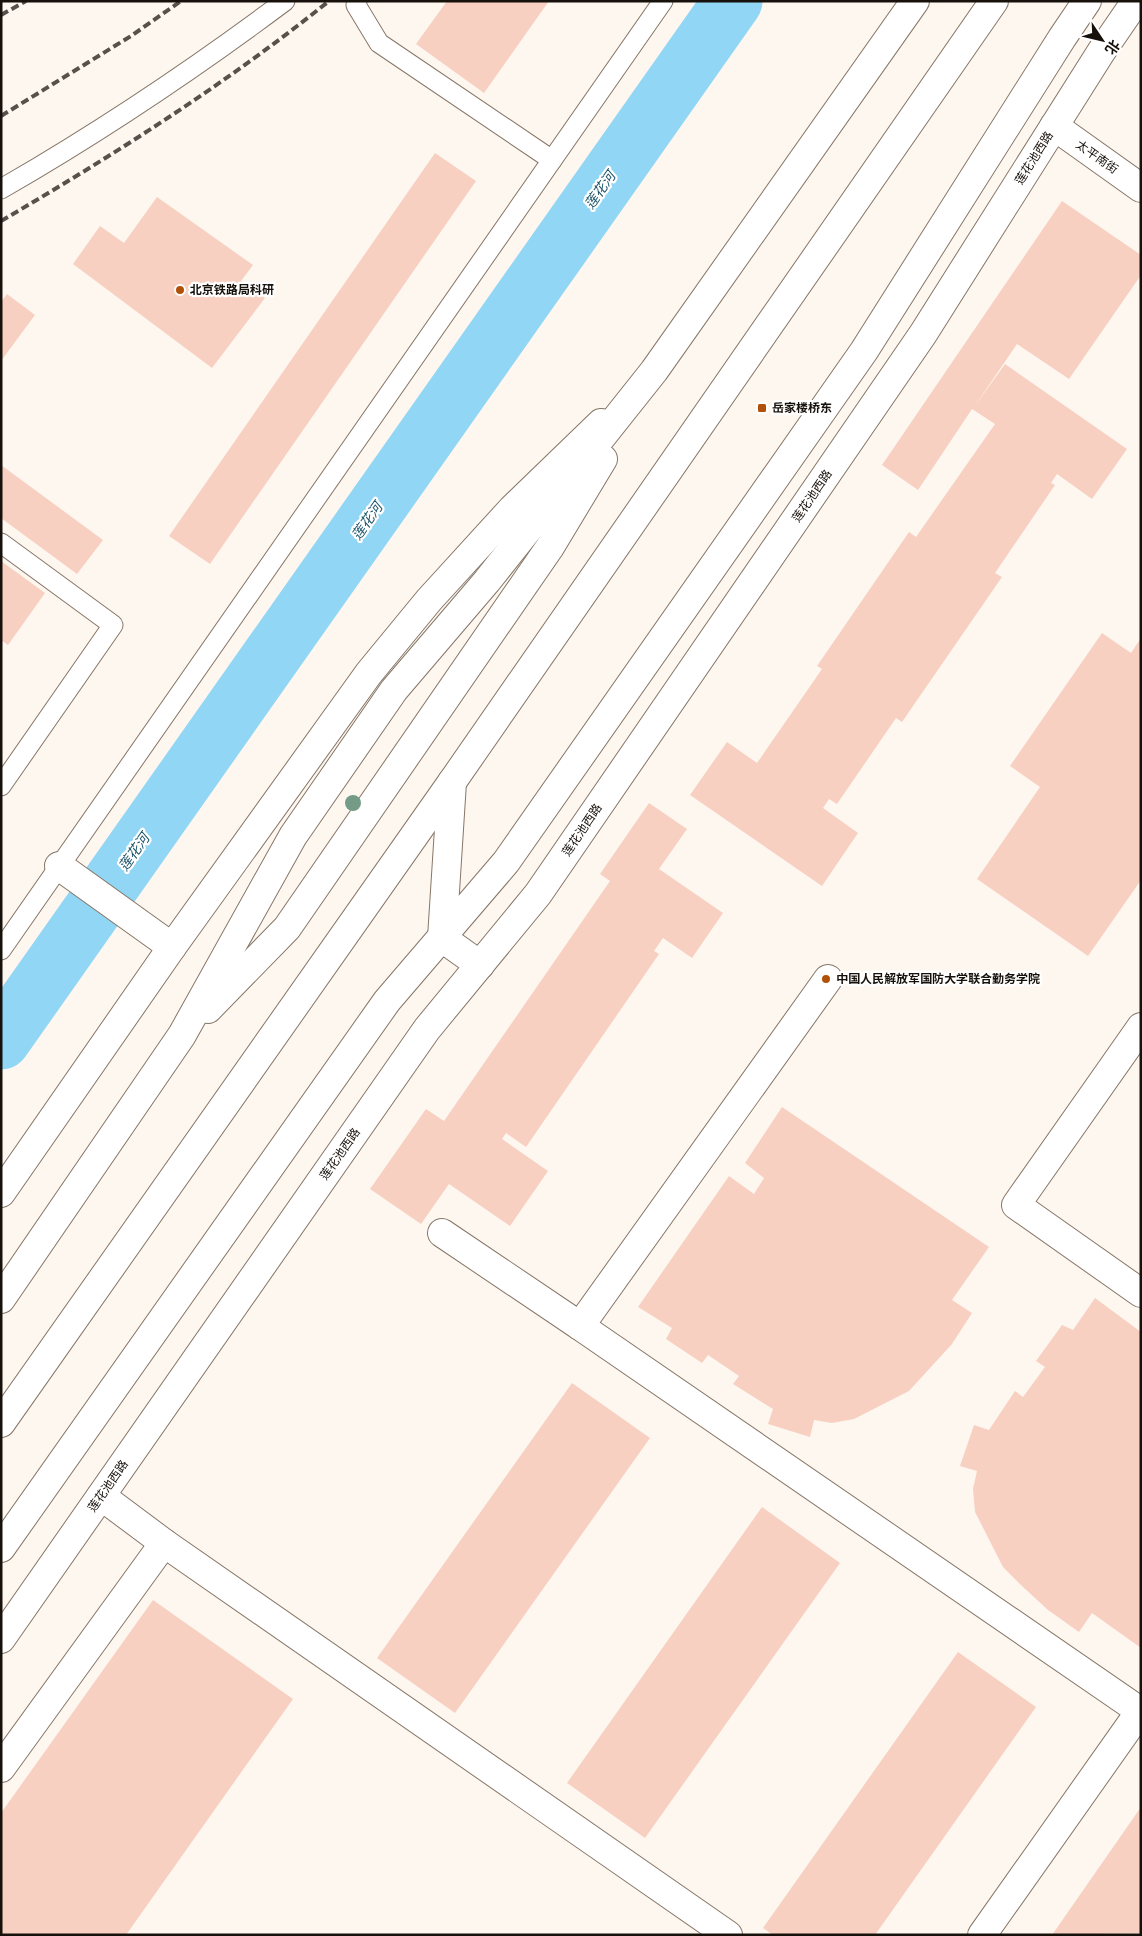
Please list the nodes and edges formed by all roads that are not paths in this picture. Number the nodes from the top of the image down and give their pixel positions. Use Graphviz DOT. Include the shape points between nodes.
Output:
graph roads {
  1 [pos="286,1"];
  2 [pos="357,1"];
  3 [pos="663,1"];
  4 [pos="915,1"];
  5 [pos="994,1"];
  6 [pos="1088,1"];
  7 [pos="1136,1"];
  8 [pos="1054,126"];
  9 [pos="552,160"];
  10 [pos="1141,188"];
  11 [pos="1,189"];
  12 [pos="654,371"];
  13 [pos="1,543"];
  14 [pos="452,782"];
  15 [pos="1,786"];
  16 [pos="59,866"];
  17 [pos="442,938"];
  18 [pos="172,947"];
  19 [pos="1,950"];
  20 [pos="480,965"];
  21 [pos="828,979"];
  22 [pos="1141,1027"];
  23 [pos="182,1035"];
  24 [pos="1,1193"];
  25 [pos="442,1233"];
  26 [pos="1141,1293"];
  27 [pos="1,1299"];
  28 [pos="580,1326"];
  29 [pos="1,1422"];
  30 [pos="101,1496"];
  31 [pos="164,1543"];
  32 [pos="1,1548"];
  33 [pos="1,1639"];
  34 [pos="1140,1711"];
  35 [pos="1,1768"];
  36 [pos="728,1935"];
  37 [pos="982,1935"];
  1 -- 11 [label="lane" via="206,60"];
  2 -- 9 [label="lane" via="356,5 379,43"];
  3 -- 9 [label="lane"];
  4 -- 12 [label="main road"];
  5 -- 14 [label="main road"];
  6 -- 17 [label="main road" via="864,351 506,862"];
  7 -- 8 [label="main road, 莲花池西路"];
  8 -- 10 [label="main road, 太平南街"];
  8 -- 20 [label="main road, 莲花池西路" via="917,342 538,894"];
  9 -- 16 [label="lane"];
  12 -- 18 [label="main road" via="512,509 429,600 369,673"];
  12 -- 23 [label="main road" via="394,690 293,836"];
  12 -- 23 [label="main road" via="550,547 287,928"];
  13 -- 15 [label="lane" via="113,625"];
  14 -- 17 [label="main road"];
  14 -- 29 [label="main road"];
  16 -- 18 [label="main road"];
  16 -- 19 [label="lane"];
  17 -- 20 [label="main road"];
  17 -- 32 [label="main road" via="387,1001"];
  18 -- 24 [label="main road"];
  20 -- 30 [label="main road, 莲花池西路" via="427,1029"];
  21 -- 28 [label="main road"];
  22 -- 26 [label="main road" via="1016,1205"];
  23 -- 27 [label="main road"];
  25 -- 28 [label="main road"];
  28 -- 34 [label="main road"];
  30 -- 31 [label="main road"];
  30 -- 33 [label="main road, 莲花池西路"];
  31 -- 35 [label="main road"];
  31 -- 36 [label="main road"];
  34 -- 37 [label="main road"];
}
